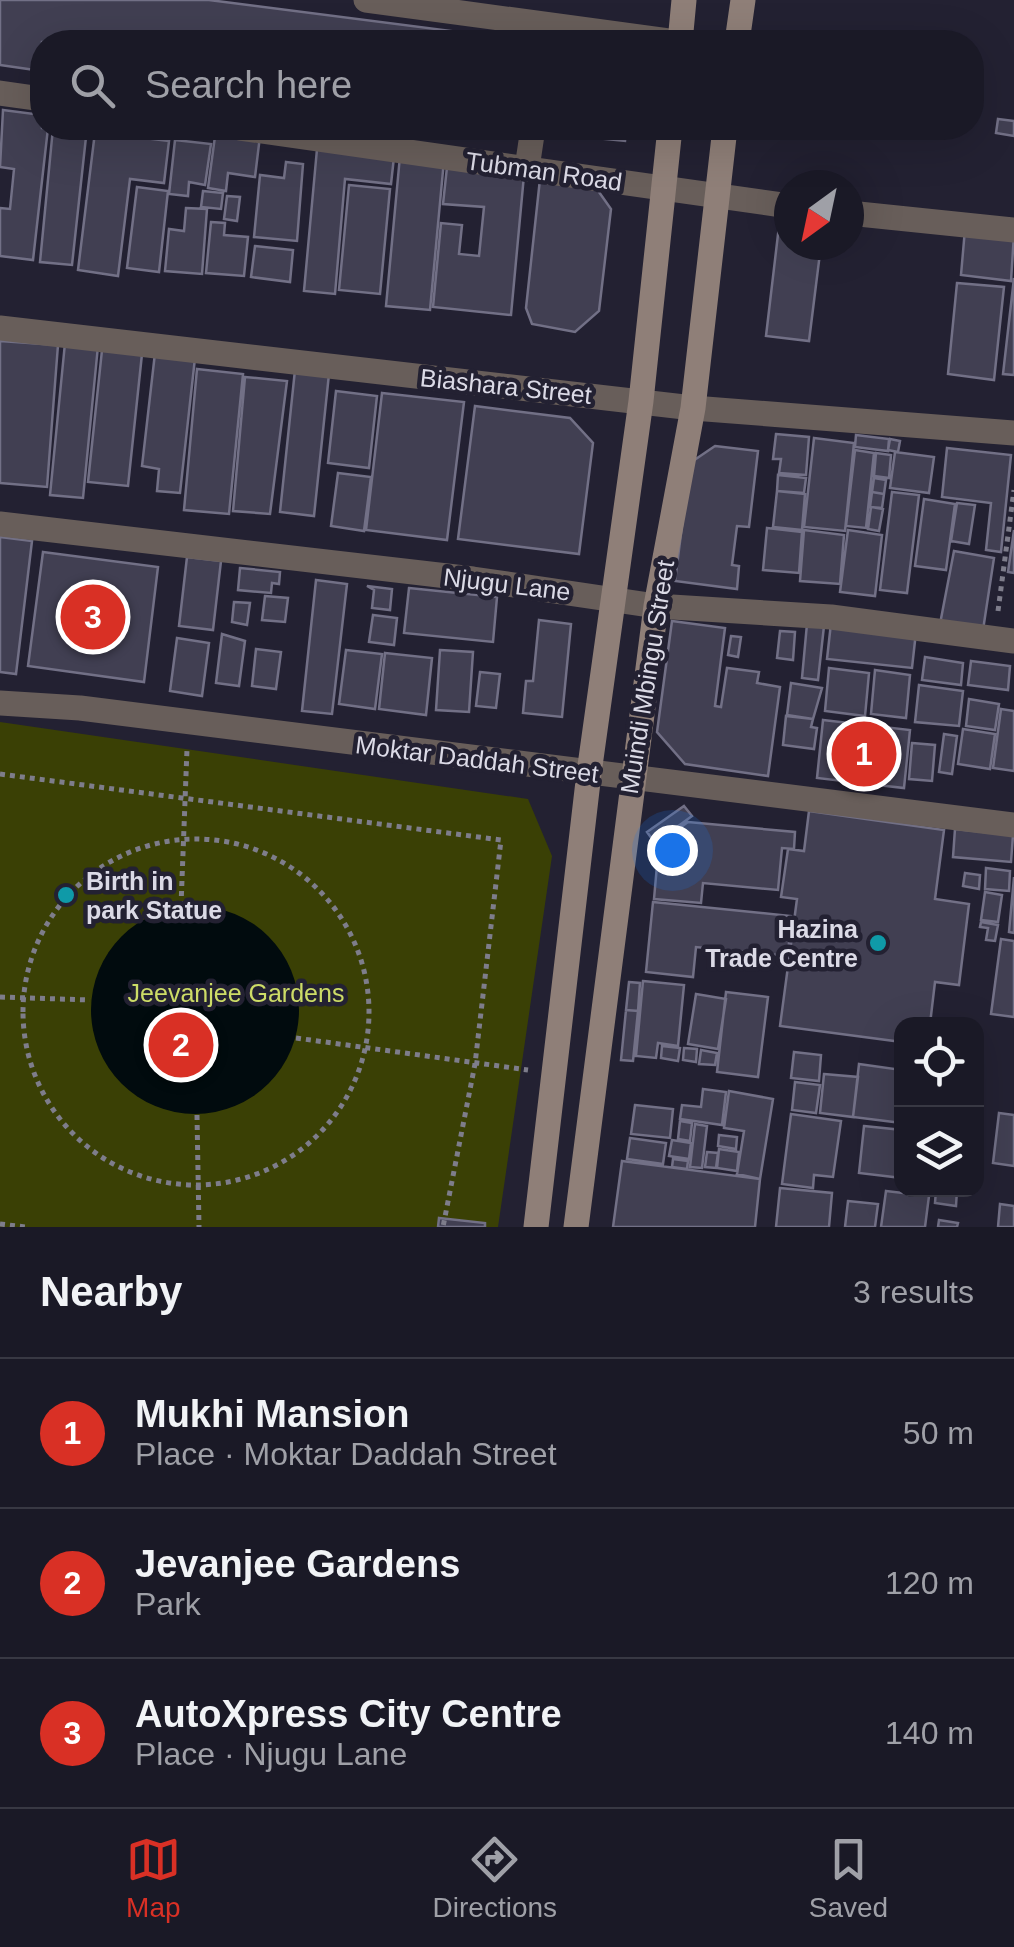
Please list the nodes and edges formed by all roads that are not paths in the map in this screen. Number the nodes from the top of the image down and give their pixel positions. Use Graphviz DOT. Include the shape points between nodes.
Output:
graph roads {
  1 [pos="366,0"];
  2 [pos="684,0"];
  3 [pos="743,0"];
  4 [pos="520,30"];
  5 [pos="680,30"];
  6 [pos="739,30"];
  7 [pos="0,93"];
  8 [pos="30,97"];
  9 [pos="326,140"];
  10 [pos="531,140"];
  11 [pos="669,140"];
  12 [pos="723,140"];
  13 [pos="527,168"];
  14 [pos="663,189"];
  15 [pos="715,198"];
  16 [pos="774,204"];
  17 [pos="864,214"];
  18 [pos="1014,230"];
  19 [pos="0,328"];
  20 [pos="641,401"];
  21 [pos="693,408"];
  22 [pos="1014,433"];
  23 [pos="0,524"];
  24 [pos="614,596"];
  25 [pos="656,606"];
  26 [pos="1004,640"];
  27 [pos="0,703"];
  28 [pos="589,774"];
  29 [pos="631,778"];
  30 [pos="1014,824"];
  31 [pos="536,1227"];
  32 [pos="576,1227"];
  1 -- 4 [label="street"];
  2 -- 5 [label="street"];
  3 -- 6 [label="street"];
  7 -- 8 [label="street"];
  9 -- 13 [label="street, Tubman Road"];
  10 -- 13 [label="street"];
  11 -- 14 [label="street, Muindi Mbingu Street"];
  12 -- 15 [label="street, Muindi Mbingu Street"];
  13 -- 14 [label="street, Tubman Road"];
  14 -- 15 [label="street, Tubman Road"];
  14 -- 20 [label="street, Muindi Mbingu Street"];
  15 -- 16 [label="street, Tubman Road"];
  15 -- 21 [label="street, Muindi Mbingu Street"];
  17 -- 18 [label="street"];
  19 -- 20 [label="street, Biashara Street"];
  20 -- 21 [label="street, Biashara Street"];
  20 -- 24 [label="street, Muindi Mbingu Street"];
  21 -- 22 [label="street, Biashara Street"];
  21 -- 25 [label="street, Muindi Mbingu Street"];
  23 -- 24 [label="street, Njugu Lane"];
  24 -- 25 [label="street, Njugu Lane"];
  24 -- 28 [label="street, Muindi Mbingu Street"];
  25 -- 26 [label="street, Njugu Lane" via="831,617"];
  25 -- 29 [label="street, Muindi Mbingu Street"];
  27 -- 28 [label="street, Moktar Daddah Street"];
  28 -- 29 [label="street, Moktar Daddah Street"];
  28 -- 31 [label="street, Muindi Mbingu Street"];
  29 -- 30 [label="street, Moktar Daddah Street"];
  29 -- 32 [label="street, Muindi Mbingu Street"];
}
